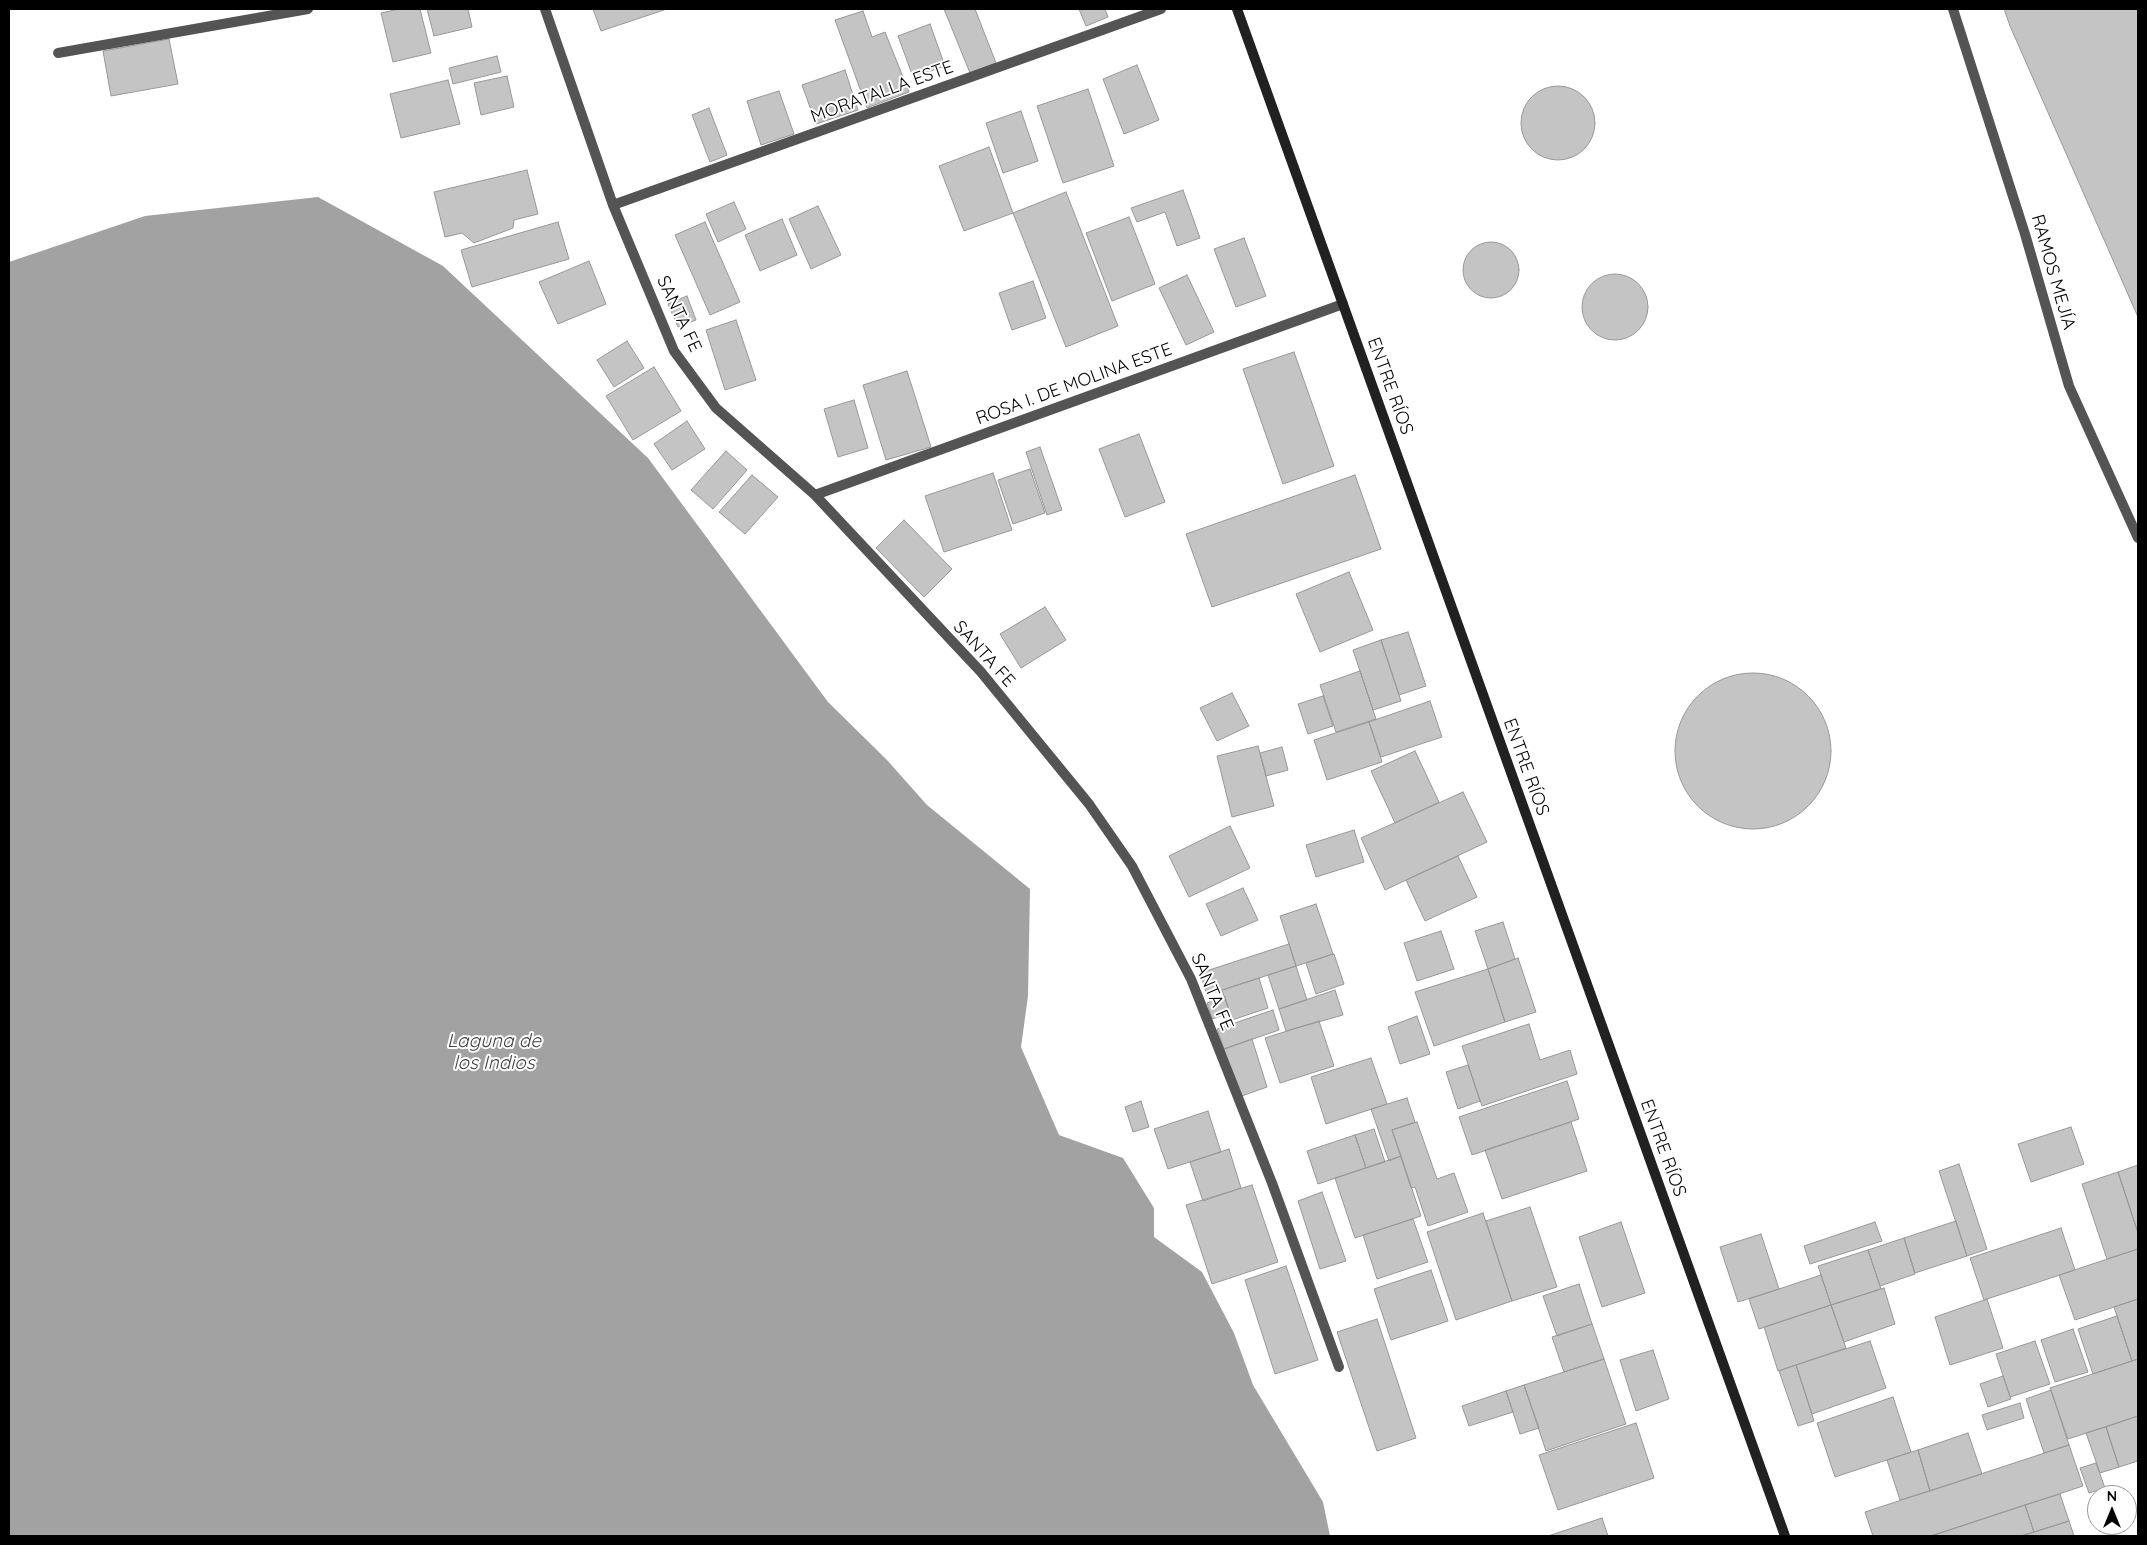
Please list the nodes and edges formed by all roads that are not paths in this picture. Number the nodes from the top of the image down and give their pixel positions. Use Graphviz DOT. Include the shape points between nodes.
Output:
graph roads {
  1 [pos="308,9"];
  2 [pos="544,9"];
  3 [pos="1161,9"];
  4 [pos="1237,9"];
  5 [pos="1953,9"];
  6 [pos="58,53"];
  7 [pos="613,206"];
  8 [pos="1343,304"];
  9 [pos="815,495"];
  10 [pos="2138,538"];
  11 [pos="1339,1367"];
  12 [pos="1785,1536"];
  1 -- 6 [label="street"];
  2 -- 7 [label="street, SANTA FE"];
  3 -- 7 [label="street, MORATALLA ESTE"];
  4 -- 8 [label="main road, ENTRE RÍOS"];
  5 -- 10 [label="street, RAMOS MEJÍA" via="2025,234 2069,386"];
  7 -- 9 [label="street, SANTA FE" via="674,351 716,408"];
  8 -- 9 [label="street, ROSA I. DE MOLINA ESTE"];
  8 -- 12 [label="main road, ENTRE RÍOS"];
  9 -- 11 [label="street, SANTA FE" via="981,672 1089,804 1132,866 1191,979 1272,1183"];
}
